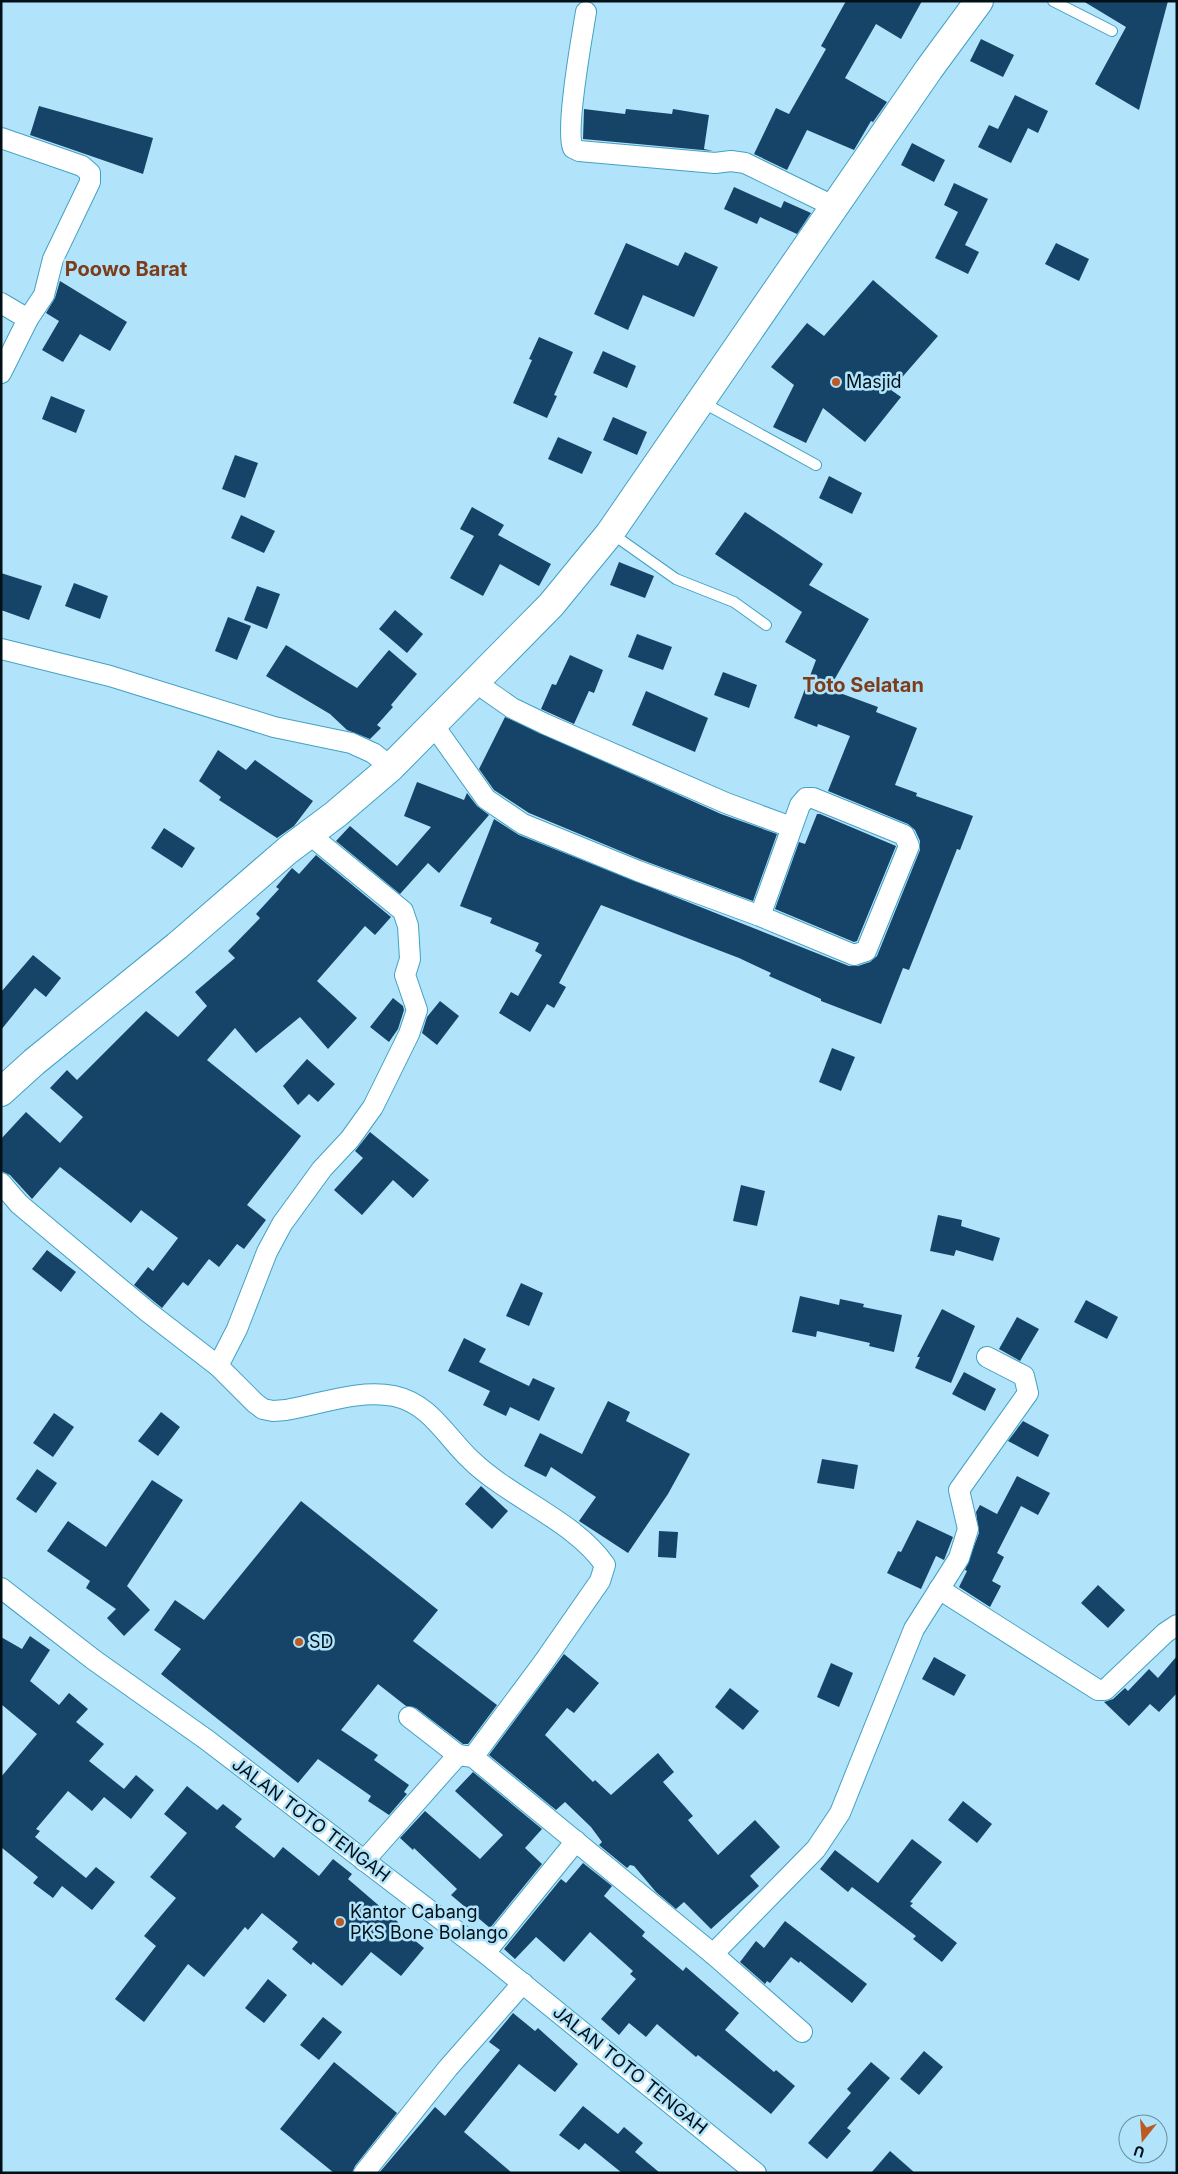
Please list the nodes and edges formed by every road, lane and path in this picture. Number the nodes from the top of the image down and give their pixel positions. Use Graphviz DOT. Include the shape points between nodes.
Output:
graph roads {
  1 [pos="1053,1"];
  2 [pos="978,2"];
  3 [pos="586,12"];
  4 [pos="1112,31"];
  5 [pos="1,138"];
  6 [pos="835,207"];
  7 [pos="1,303"];
  8 [pos="28,319"];
  9 [pos="1,373"];
  10 [pos="701,401"];
  11 [pos="816,465"];
  12 [pos="610,533"];
  13 [pos="766,626"];
  14 [pos="1,649"];
  15 [pos="475,682"];
  16 [pos="432,723"];
  17 [pos="391,767"];
  18 [pos="792,827"];
  19 [pos="309,834"];
  20 [pos="760,916"];
  21 [pos="1,1092"];
  22 [pos="1,1183"];
  23 [pos="987,1357"];
  24 [pos="218,1366"];
  25 [pos="1,1588"];
  26 [pos="939,1589"];
  27 [pos="1177,1625"];
  28 [pos="409,1717"];
  29 [pos="465,1756"];
  30 [pos="576,1841"];
  31 [pos="364,1861"];
  32 [pos="485,1953"];
  33 [pos="714,1954"];
  34 [pos="523,1984"];
  35 [pos="802,2032"];
  36 [pos="364,2173"];
  37 [pos="756,2173"];
  1 -- 4 [label="lane"];
  2 -- 6 [label="main road"];
  3 -- 6 [label="street" via="574,90 574,148 715,163 745,163"];
  5 -- 8 [label="street" via="82,166 90,173 90,182 54,259 44,295"];
  6 -- 10 [label="main road"];
  7 -- 8 [label="street"];
  8 -- 9 [label="street"];
  10 -- 11 [label="lane"];
  10 -- 12 [label="main road"];
  12 -- 13 [label="lane" via="676,579 734,602"];
  12 -- 15 [label="main road" via="551,605"];
  14 -- 17 [label="street" via="110,676 274,727 351,743 373,753"];
  15 -- 16 [label="main road"];
  15 -- 18 [label="street" via="512,708 545,724 726,803"];
  16 -- 17 [label="main road"];
  16 -- 20 [label="street" via="486,799 523,824"];
  17 -- 19 [label="main road"];
  18 -- 20 [label="street"];
  18 -- 20 [label="street" via="802,801 813,798 904,835 909,846 866,951 861,955 854,955"];
  19 -- 21 [label="main road"];
  19 -- 24 [label="street" via="403,912 408,926 410,959 404,975 417,1010 409,1034 373,1107 282,1224"];
  22 -- 24 [label="street" via="27,1210"];
  23 -- 26 [label="street" via="1024,1376 1028,1393 959,1490 968,1529 959,1558"];
  24 -- 29 [label="street" via="256,1403 274,1411 368,1394 410,1401 439,1423 457,1446 489,1476 573,1534 605,1564 600,1580 543,1663"];
  25 -- 31 [label="street, JALAN TOTO TENGAH"];
  26 -- 27 [label="street" via="1098,1690 1106,1690"];
  26 -- 33 [label="street" via="914,1629 840,1813 816,1849"];
  28 -- 29 [label="street"];
  29 -- 30 [label="street"];
  29 -- 31 [label="street"];
  30 -- 32 [label="street"];
  30 -- 33 [label="street"];
  31 -- 32 [label="street, JALAN TOTO TENGAH"];
  32 -- 34 [label="street, JALAN TOTO TENGAH"];
  33 -- 35 [label="street"];
  34 -- 36 [label="street" via="448,2068"];
  34 -- 37 [label="street, JALAN TOTO TENGAH"];
}
